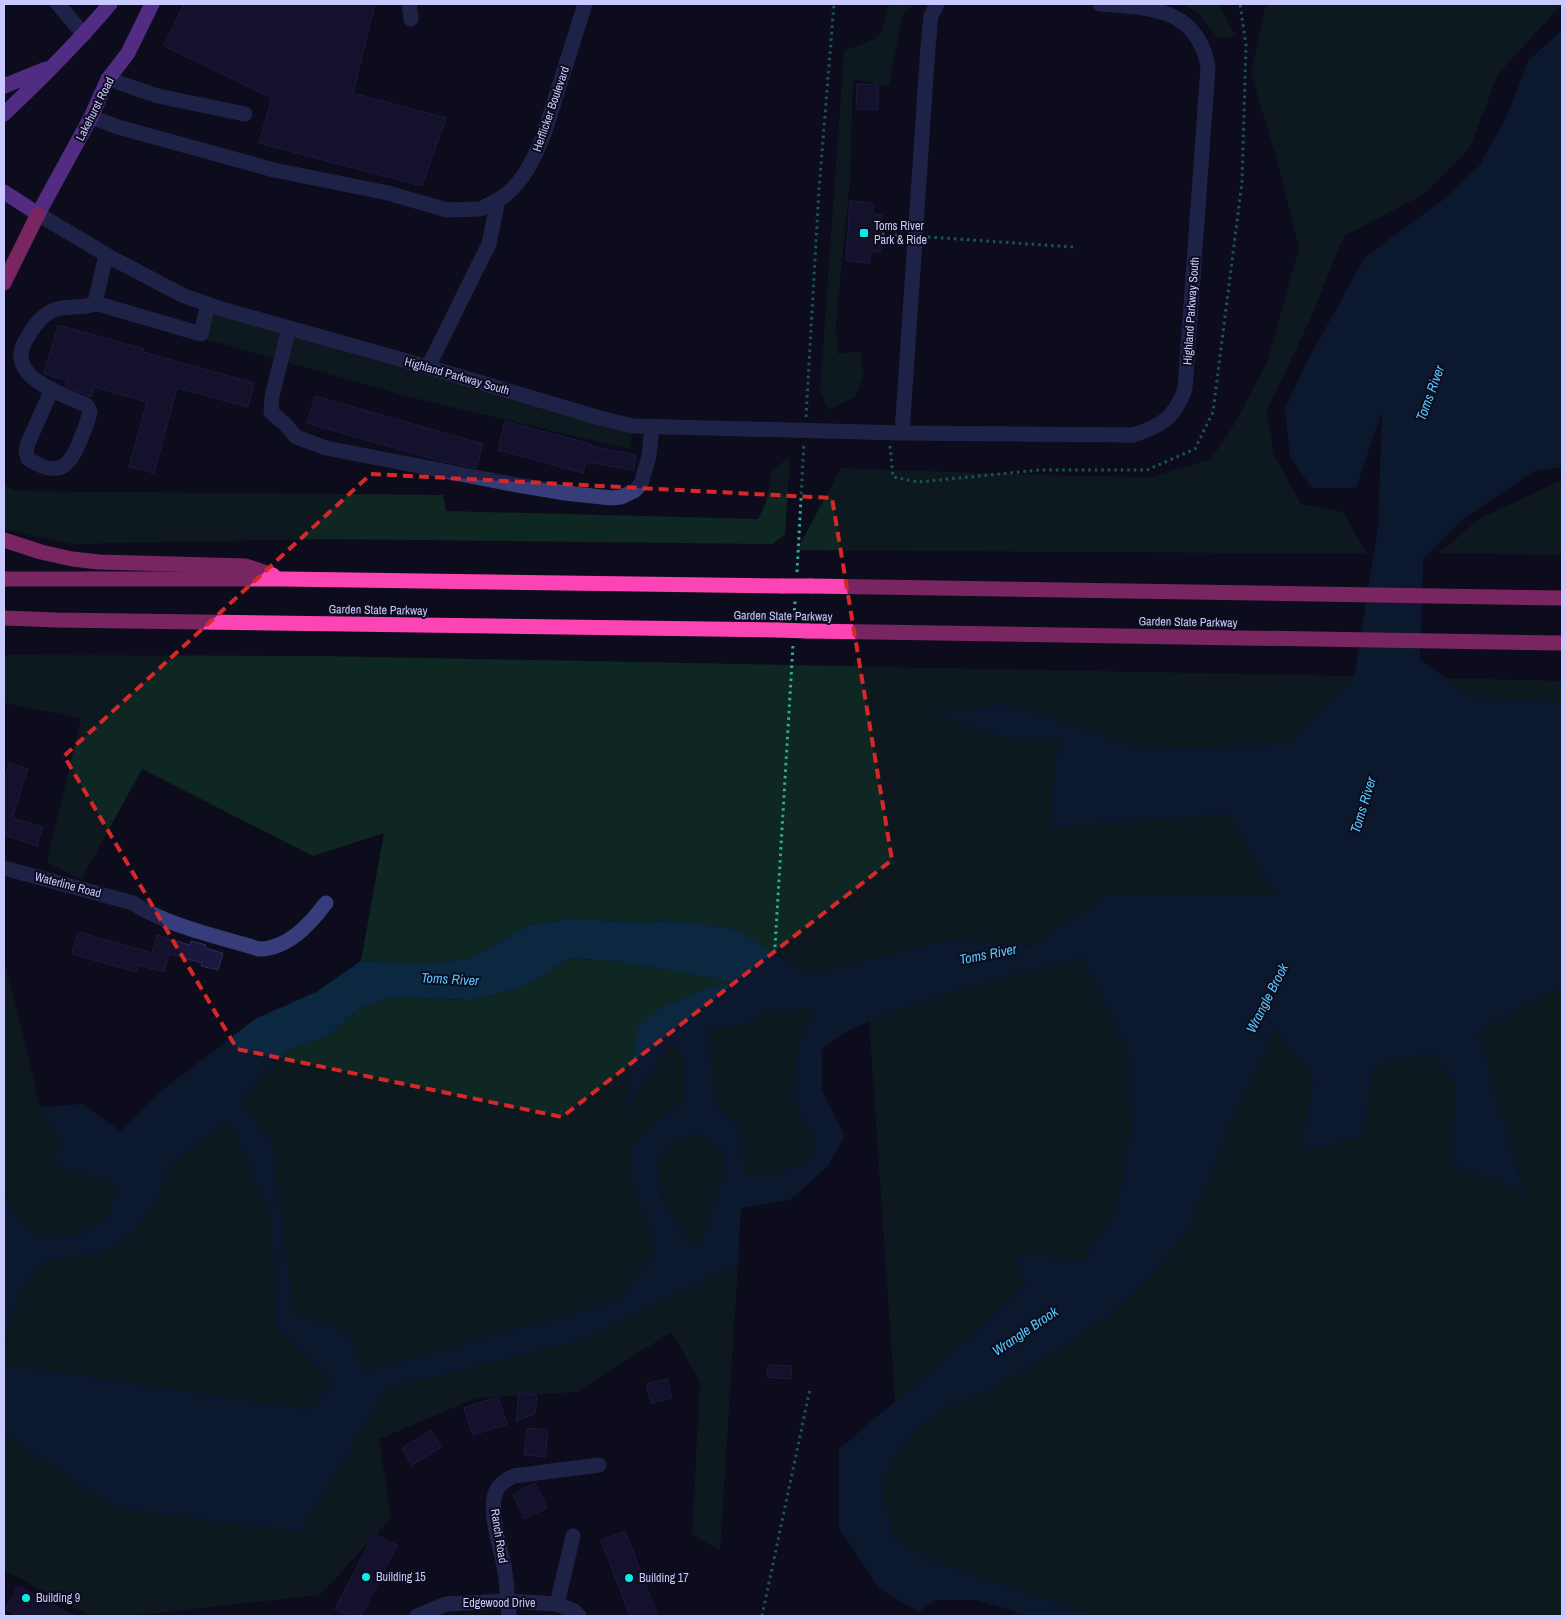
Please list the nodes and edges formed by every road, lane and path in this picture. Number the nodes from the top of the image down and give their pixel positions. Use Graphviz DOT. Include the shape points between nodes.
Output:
graph roads {
  1 [pos="58,4"];
  2 [pos="110,4"];
  3 [pos="152,4"];
  4 [pos="409,4"];
  5 [pos="585,4"];
  6 [pos="834,4"];
  7 [pos="937,4"];
  8 [pos="1100,4"];
  9 [pos="1240,4"];
  10 [pos="411,19"];
  11 [pos="84,35"];
  12 [pos="55,65"];
  13 [pos="108,79"];
  14 [pos="4,86"];
  15 [pos="4,114"];
  16 [pos="245,114"];
  17 [pos="91,117"];
  18 [pos="4,192"];
  19 [pos="498,200"];
  20 [pos="38,214"];
  21 [pos="931,238"];
  22 [pos="1074,247"];
  23 [pos="106,255"];
  24 [pos="4,282"];
  25 [pos="94,303"];
  26 [pos="208,304"];
  27 [pos="289,328"];
  28 [pos="428,367"];
  29 [pos="52,389"];
  30 [pos="652,426"];
  31 [pos="805,431"];
  32 [pos="895,433"];
  33 [pos="4,540"];
  34 [pos="4,579"];
  35 [pos="283,579"];
  36 [pos="790,583"];
  37 [pos="1562,598"];
  38 [pos="795,600"];
  39 [pos="4,618"];
  40 [pos="56,620"];
  41 [pos="794,620"];
  42 [pos="4,628"];
  43 [pos="793,639"];
  44 [pos="1562,643"];
  45 [pos="4,868"];
  46 [pos="326,903"];
  47 [pos="775,947"];
  48 [pos="810,1389"];
  49 [pos="599,1465"];
  50 [pos="573,1536"];
  51 [pos="557,1604"];
  52 [pos="509,1609"];
  53 [pos="417,1616"];
  54 [pos="579,1616"];
  55 [pos="762,1616"];
  1 -- 11 [label="street"];
  2 -- 11 [label="main road"];
  3 -- 13 [label="main road, Lakehurst Road" via="128,53"];
  4 -- 10 [label="street"];
  5 -- 19 [label="street, Herflicker Boulevard" via="537,153 517,186"];
  6 -- 31 [label="path"];
  7 -- 32 [label="street" via="931,16"];
  8 -- 32 [label="street, Highland Parkway South" via="1141,7 1174,16 1193,30 1205,52 1208,67 1185,389 1181,401 1162,424 1133,436"];
  9 -- 32 [label="path" via="1246,45 1242,182 1213,412 1195,449 1147,470 1040,470 918,482 893,477"];
  11 -- 12 [label="main road"];
  12 -- 14 [label="main road"];
  12 -- 15 [label="main road"];
  13 -- 16 [label="street" via="158,96"];
  13 -- 17 [label="main road, Lakehurst Road"];
  17 -- 19 [label="street, Herflicker Boulevard" via="274,170 388,193 447,210 480,209"];
  17 -- 20 [label="main road, Lakehurst Road"];
  18 -- 20 [label="main road"];
  19 -- 28 [label="street" via="489,244"];
  20 -- 23 [label="street, Highland Parkway South"];
  20 -- 24 [label="highway"];
  21 -- 22 [label="path"];
  23 -- 25 [label="street"];
  23 -- 26 [label="street, Highland Parkway South" via="184,296"];
  25 -- 26 [label="street" via="201,334"];
  25 -- 29 [label="street" via="50,311 36,323 24,342 20,358 27,374"];
  26 -- 27 [label="street, Highland Parkway South"];
  27 -- 28 [label="street, Highland Parkway South"];
  27 -- 30 [label="street" via="271,412 296,437 326,448 506,483 611,498 634,491 641,484 649,456"];
  28 -- 30 [label="street, Highland Parkway South" via="600,418 633,426"];
  29 -- 29 [label="street" via="86,405 90,412 75,455 68,463 50,469 28,458 26,451"];
  30 -- 31 [label="street, Highland Parkway South"];
  31 -- 32 [label="street, Highland Parkway South"];
  31 -- 36 [label="path"];
  33 -- 35 [label="highway" via="72,559 246,566"];
  34 -- 35 [label="highway"];
  35 -- 36 [label="highway"];
  36 -- 37 [label="highway, bridge" via="810,586"];
  38 -- 41 [label="path"];
  39 -- 40 [label="highway, Garden State Parkway"];
  40 -- 42 [label="highway"];
  40 -- 44 [label="highway, Garden State Parkway, bridge"];
  43 -- 47 [label="path"];
  45 -- 46 [label="street, Waterline Road" via="133,903 166,921 260,949 269,949 310,924"];
  48 -- 55 [label="path"];
  49 -- 52 [label="street, Ranch Road" via="514,1476 502,1482 493,1508"];
  50 -- 51 [label="street"];
  51 -- 52 [label="street, Edgewood Drive"];
  51 -- 54 [label="street, Edgewood Drive"];
  52 -- 53 [label="street, Edgewood Drive" via="446,1604"];
}
